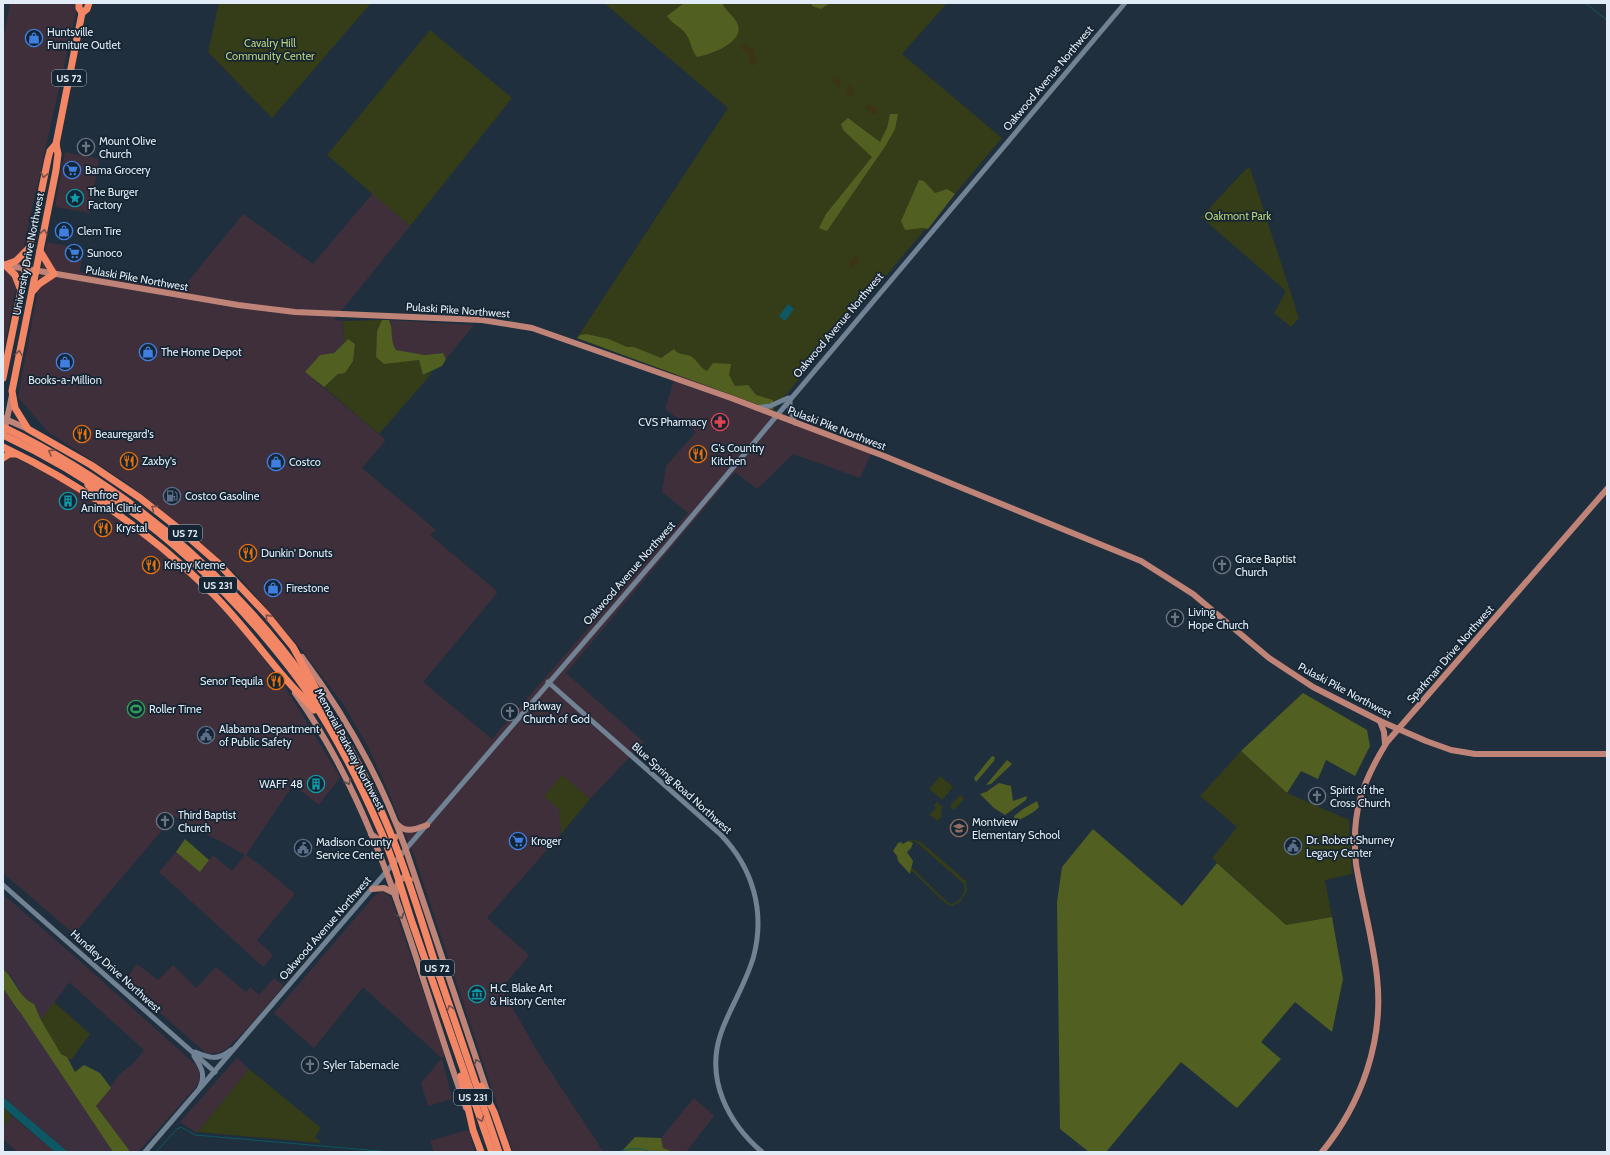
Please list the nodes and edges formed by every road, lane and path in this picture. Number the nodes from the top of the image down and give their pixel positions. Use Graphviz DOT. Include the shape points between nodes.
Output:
graph roads {
  1 [pos="79,3"];
  2 [pos="89,3"];
  3 [pos="1124,3"];
  4 [pos="82,13"];
  5 [pos="56,144"];
  6 [pos="28,248"];
  7 [pos="40,251"];
  8 [pos="4,265"];
  9 [pos="25,268"];
  10 [pos="36,271"];
  11 [pos="54,274"];
  12 [pos="21,290"];
  13 [pos="32,293"];
  14 [pos="3,378"];
  15 [pos="12,391"];
  16 [pos="790,397"];
  17 [pos="756,408"];
  18 [pos="775,415"];
  19 [pos="5,419"];
  20 [pos="795,423"];
  21 [pos="3,427"];
  22 [pos="28,429"];
  23 [pos="3,435"];
  24 [pos="3,438"];
  25 [pos="26,442"];
  26 [pos="3,447"];
  27 [pos="16,454"];
  28 [pos="3,458"];
  29 [pos="72,468"];
  30 [pos="120,484"];
  31 [pos="1607,489"];
  32 [pos="116,512"];
  33 [pos="293,647"];
  34 [pos="284,677"];
  35 [pos="548,682"];
  36 [pos="329,714"];
  37 [pos="1380,721"];
  38 [pos="1398,728"];
  39 [pos="332,735"];
  40 [pos="1385,744"];
  41 [pos="1607,754"];
  42 [pos="396,823"];
  43 [pos="427,825"];
  44 [pos="370,833"];
  45 [pos="406,850"];
  46 [pos="386,873"];
  47 [pos="3,885"];
  48 [pos="372,889"];
  49 [pos="392,892"];
  50 [pos="420,892"];
  51 [pos="396,904"];
  52 [pos="242,1040"];
  53 [pos="454,1043"];
  54 [pos="463,1045"];
  55 [pos="188,1049"];
  56 [pos="215,1072"];
  57 [pos="197,1093"];
  58 [pos="494,1112"];
  59 [pos="474,1130"];
  60 [pos="145,1152"];
  61 [pos="481,1152"];
  62 [pos="492,1152"];
  63 [pos="499,1152"];
  64 [pos="508,1152"];
  65 [pos="762,1152"];
  66 [pos="1322,1152"];
  1 -- 4 [label="highway, University Drive Northwest / US 72" via="78,8"];
  2 -- 4 [label="highway, University Drive Northwest / US 72" via="88,9"];
  3 -- 16 [label="street, Oakwood Avenue Northwest"];
  4 -- 5 [label="highway, University Drive Northwest / US 72"];
  5 -- 6 [label="highway, University Drive Northwest / US 72, one-way" via="50,151"];
  7 -- 5 [label="highway, University Drive Northwest / US 72, one-way" via="56,170"];
  6 -- 8 [label="highway" via="16,261"];
  6 -- 9 [label="highway, University Drive Northwest / US 72"];
  7 -- 10 [label="highway, University Drive Northwest / US 72"];
  7 -- 11 [label="highway"];
  8 -- 9 [label="main road, Pulaski Pike Northwest"];
  8 -- 12 [label="highway" via="15,275"];
  9 -- 10 [label="main road, Pulaski Pike Northwest"];
  9 -- 12 [label="highway, University Drive Northwest / US 72"];
  10 -- 11 [label="main road, Pulaski Pike Northwest"];
  10 -- 13 [label="highway, University Drive Northwest / US 72"];
  11 -- 13 [label="highway" via="39,284"];
  11 -- 17 [label="main road, Pulaski Pike Northwest" via="290,312 448,318 514,324 563,338"];
  12 -- 14 [label="highway, University Drive Northwest / US 72"];
  15 -- 13 [label="highway, University Drive Northwest / US 72, one-way"];
  15 -- 19 [label="main road, University Drive Northwest / US 72"];
  15 -- 22 [label="highway, US 72" via="15,408"];
  16 -- 17 [label="street" via="770,406"];
  16 -- 18 [label="street, Oakwood Avenue Northwest"];
  16 -- 20 [label="street" via="790,410"];
  17 -- 18 [label="main road, Pulaski Pike Northwest"];
  18 -- 20 [label="main road, Pulaski Pike Northwest"];
  18 -- 35 [label="street, Oakwood Avenue Northwest" via="666,547"];
  19 -- 22 [label="main road"];
  19 -- 24 [label="main road, University Drive Northwest / US 72"];
  20 -- 37 [label="main road, Pulaski Pike Northwest" via="1141,561 1193,594 1288,672"];
  21 -- 25 [label="highway, Memorial Parkway Northwest / US 231"];
  22 -- 27 [label="highway" via="18,431 14,438"];
  22 -- 30 [label="highway, US 72" via="56,443"];
  23 -- 25 [label="highway, Memorial Parkway Northwest / US 231"];
  25 -- 29 [label="highway, Memorial Parkway Northwest / US 231"];
  26 -- 27 [label="highway, US 72"];
  27 -- 28 [label="highway" via="9,454"];
  27 -- 32 [label="highway, US 72" via="58,475"];
  29 -- 30 [label="highway"];
  29 -- 32 [label="highway"];
  29 -- 36 [label="highway, Memorial Parkway Northwest / US 231" via="144,514 219,578 286,654"];
  29 -- 39 [label="highway, Memorial Parkway Northwest / US 231" via="150,525 222,589 291,670"];
  33 -- 30 [label="highway, US 72, one-way" via="218,563 178,528"];
  31 -- 38 [label="main road, Sparkman Drive Northwest"];
  32 -- 34 [label="highway, US 72" via="171,556 213,595"];
  33 -- 36 [label="highway, US 72"];
  33 -- 42 [label="main road" via="346,724"];
  34 -- 39 [label="highway, US 72"];
  34 -- 44 [label="main road, one-way" via="346,778"];
  35 -- 43 [label="street, Oakwood Avenue Northwest"];
  35 -- 65 [label="street, Blue Spring Road Northwest" via="721,836 741,859 751,880 757,902 757,938 750,966 720,1035 717,1075 733,1121"];
  54 -- 36 [label="highway, Memorial Parkway Northwest / US 72, one-way" via="388,825"];
  37 -- 38 [label="main road, Pulaski Pike Northwest"];
  37 -- 40 [label="main road"];
  38 -- 40 [label="main road, Sparkman Drive Northwest"];
  38 -- 41 [label="main road, Pulaski Pike Northwest" via="1440,746 1475,754"];
  39 -- 53 [label="highway, Memorial Parkway Northwest / US 72" via="380,828"];
  40 -- 66 [label="main road, Sparkman Drive Northwest" via="1370,770 1361,793 1354,836 1356,864 1377,978 1375,1037 1368,1070 1355,1100 1338,1131"];
  42 -- 43 [label="main road" via="408,830"];
  42 -- 44 [label="main road" via="397,833 392,841 379,840"];
  42 -- 45 [label="main road"];
  43 -- 45 [label="street, Oakwood Avenue Northwest"];
  44 -- 46 [label="main road"];
  45 -- 46 [label="street, Oakwood Avenue Northwest"];
  45 -- 50 [label="main road"];
  46 -- 48 [label="street, Oakwood Avenue Northwest"];
  46 -- 49 [label="main road"];
  47 -- 55 [label="street, Hundley Drive Northwest"];
  48 -- 49 [label="main road" via="384,888"];
  48 -- 52 [label="street, Oakwood Avenue Northwest"];
  49 -- 51 [label="main road"];
  50 -- 51 [label="main road" via="409,878 404,877 397,885"];
  58 -- 50 [label="main road, one-way"];
  51 -- 59 [label="main road, one-way"];
  52 -- 55 [label="street" via="227,1054 213,1059"];
  52 -- 56 [label="street, Oakwood Avenue Northwest"];
  53 -- 59 [label="highway, US 72"];
  53 -- 62 [label="highway, Memorial Parkway Northwest / US 231, one-way"];
  54 -- 58 [label="highway, US 72"];
  54 -- 63 [label="highway, Memorial Parkway Northwest / US 231"];
  55 -- 56 [label="street, Hundley Drive Northwest"];
  55 -- 57 [label="street" via="203,1073 204,1078"];
  56 -- 57 [label="street, Oakwood Avenue Northwest"];
  57 -- 60 [label="street, Oakwood Avenue Northwest"];
  58 -- 64 [label="highway, US 72"];
  59 -- 61 [label="highway, US 72"];
}
